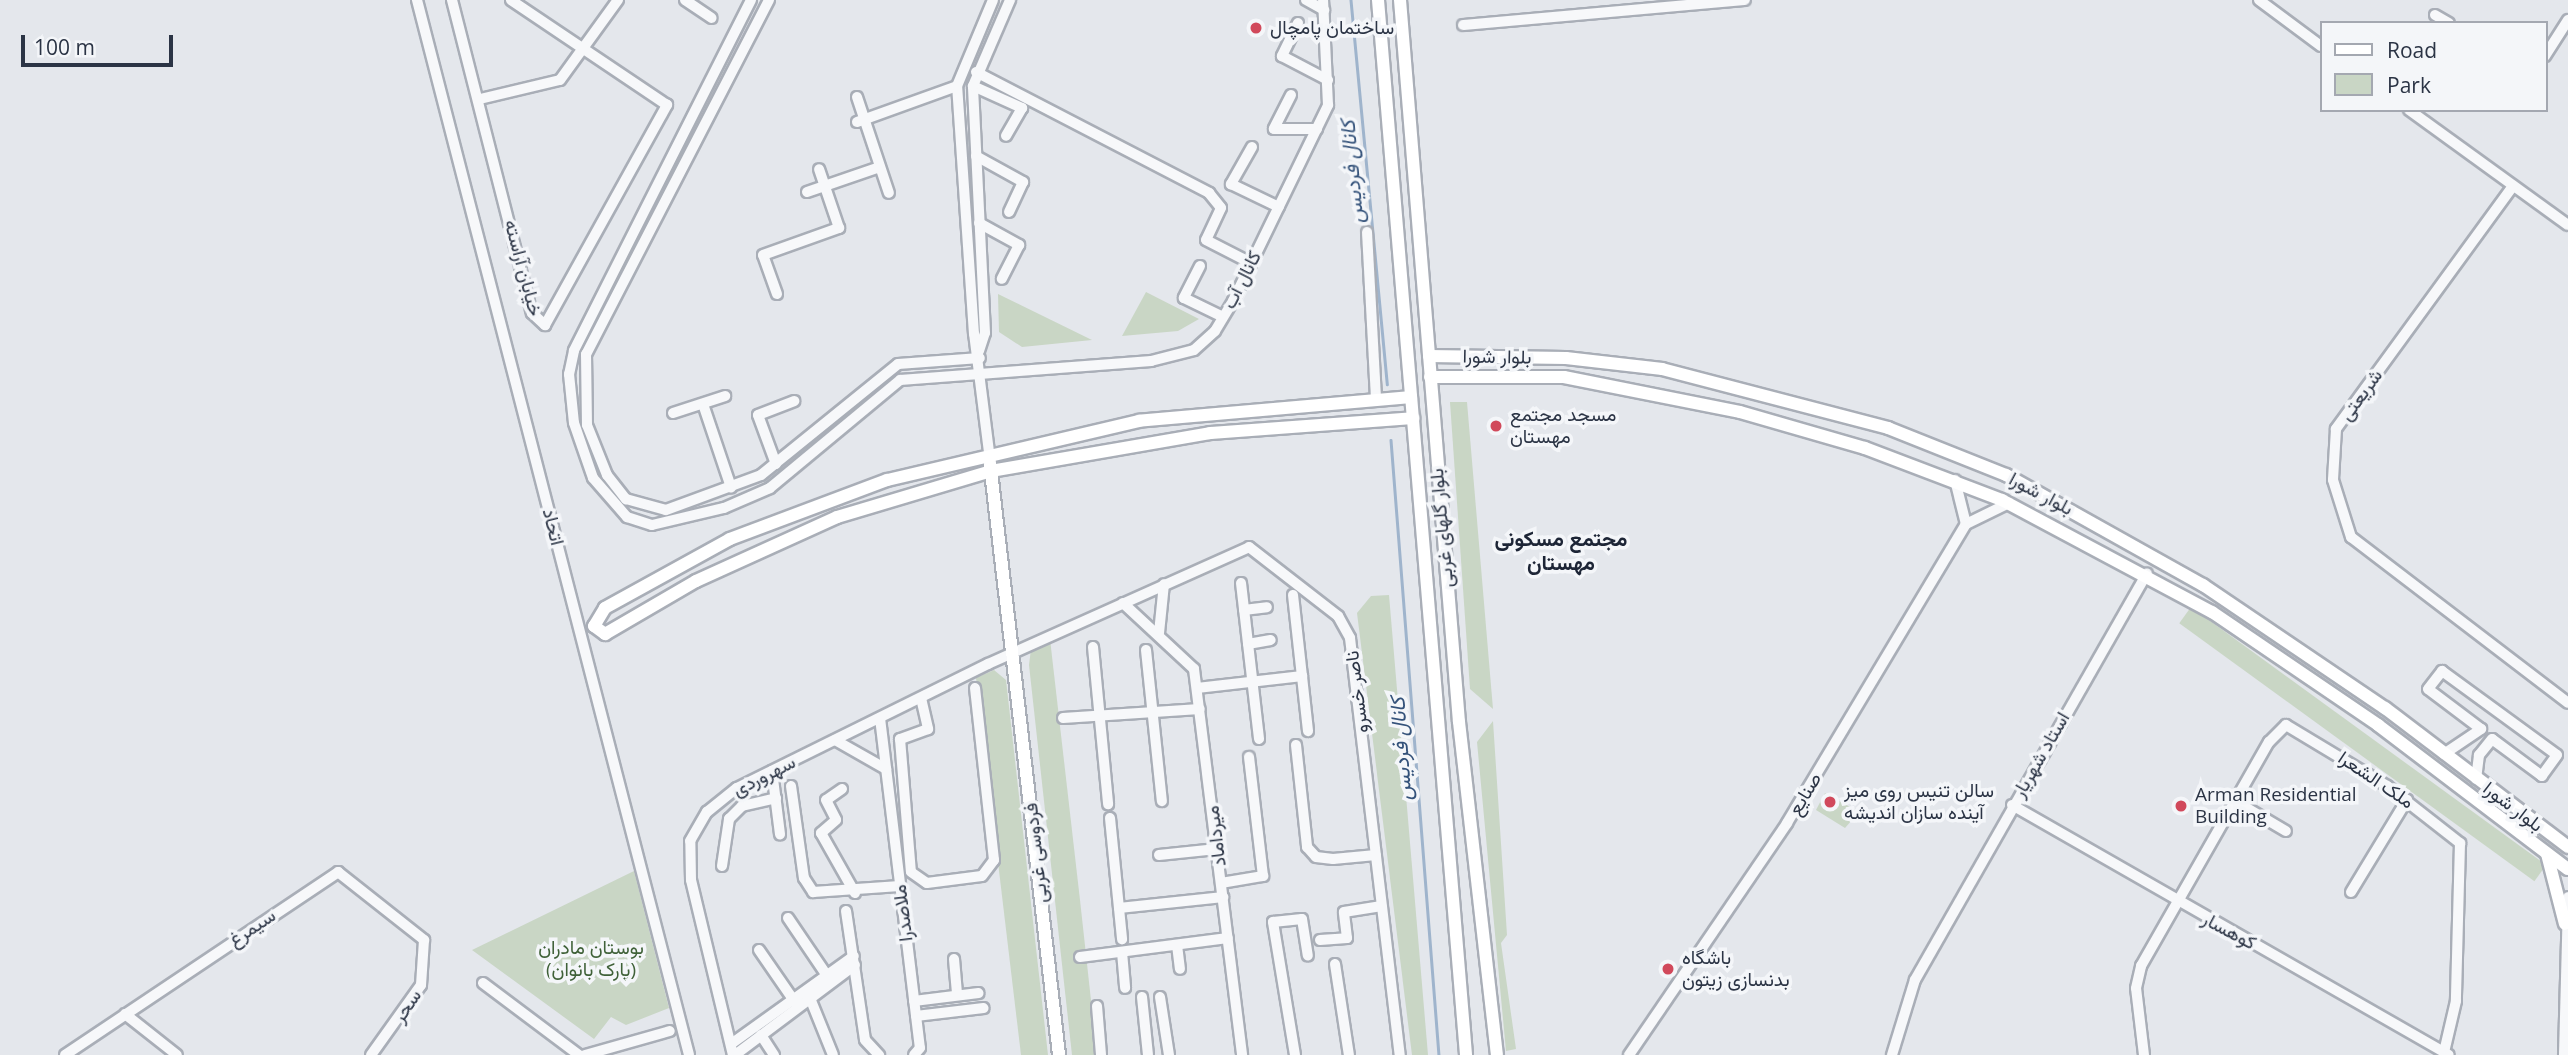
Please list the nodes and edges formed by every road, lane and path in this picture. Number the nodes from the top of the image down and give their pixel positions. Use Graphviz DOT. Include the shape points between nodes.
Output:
graph roads {
  1 [pos="417,0"];
  2 [pos="453,0"];
  3 [pos="511,0"];
  4 [pos="618,0"];
  5 [pos="684,0"];
  6 [pos="751,0"];
  7 [pos="769,0"];
  8 [pos="993,0"];
  9 [pos="1010,0"];
  10 [pos="1306,0"];
  11 [pos="1378,0"];
  12 [pos="1400,0"];
  13 [pos="1745,0"];
  14 [pos="2259,0"];
  15 [pos="1324,5"];
  16 [pos="2435,15"];
  17 [pos="712,18"];
  18 [pos="2568,20"];
  19 [pos="2446,21"];
  20 [pos="1298,23"];
  21 [pos="1463,25"];
  22 [pos="2320,45"];
  23 [pos="585,50"];
  24 [pos="2547,53"];
  25 [pos="976,72"];
  26 [pos="1328,80"];
  27 [pos="957,86"];
  28 [pos="973,86"];
  29 [pos="1291,95"];
  30 [pos="857,97"];
  31 [pos="480,99"];
  32 [pos="2412,112"];
  33 [pos="861,121"];
  34 [pos="1317,130"];
  35 [pos="1006,136"];
  36 [pos="1252,147"];
  37 [pos="976,156"];
  38 [pos="880,167"];
  39 [pos="818,169"];
  40 [pos="824,186"];
  41 [pos="2513,186"];
  42 [pos="1415,191"];
  43 [pos="807,192"];
  44 [pos="1394,192"];
  45 [pos="889,193"];
  46 [pos="1279,207"];
  47 [pos="1009,212"];
  48 [pos="979,223"];
  49 [pos="2568,225"];
  50 [pos="1367,232"];
  51 [pos="1251,263"];
  52 [pos="1200,266"];
  53 [pos="1002,279"];
  54 [pos="777,294"];
  55 [pos="1223,317"];
  56 [pos="980,355"];
  57 [pos="1429,356"];
  58 [pos="982,373"];
  59 [pos="1430,377"];
  60 [pos="725,396"];
  61 [pos="1411,397"];
  62 [pos="1376,400"];
  63 [pos="794,401"];
  64 [pos="703,404"];
  65 [pos="673,413"];
  66 [pos="1413,418"];
  67 [pos="1376,420"];
  68 [pos="989,452"];
  69 [pos="776,464"];
  70 [pos="991,471"];
  71 [pos="1955,480"];
  72 [pos="731,486"];
  73 [pos="2009,503"];
  74 [pos="1966,524"];
  75 [pos="1446,570"];
  76 [pos="2147,573"];
  77 [pos="1427,574"];
  78 [pos="1241,583"];
  79 [pos="1164,584"];
  80 [pos="1293,595"];
  81 [pos="1123,603"];
  82 [pos="1267,607"];
  83 [pos="1244,610"];
  84 [pos="1158,633"];
  85 [pos="1271,640"];
  86 [pos="1248,643"];
  87 [pos="1093,647"];
  88 [pos="1146,650"];
  89 [pos="1014,652"];
  90 [pos="1302,676"];
  91 [pos="1252,682"];
  92 [pos="975,688"];
  93 [pos="1198,688"];
  94 [pos="921,698"];
  95 [pos="2568,703"];
  96 [pos="1200,709"];
  97 [pos="1152,712"];
  98 [pos="1099,715"];
  99 [pos="880,718"];
  100 [pos="1063,718"];
  101 [pos="2481,729"];
  102 [pos="1308,731"];
  103 [pos="1259,739"];
  104 [pos="2492,739"];
  105 [pos="835,740"];
  106 [pos="1296,745"];
  107 [pos="2444,754"];
  108 [pos="1249,757"];
  109 [pos="886,769"];
  110 [pos="772,771"];
  111 [pos="2476,779"];
  112 [pos="791,786"];
  113 [pos="842,789"];
  114 [pos="776,798"];
  115 [pos="2407,800"];
  116 [pos="1162,801"];
  117 [pos="2235,801"];
  118 [pos="1108,804"];
  119 [pos="2012,805"];
  120 [pos="1110,818"];
  121 [pos="2286,831"];
  122 [pos="780,834"];
  123 [pos="2568,847"];
  124 [pos="1217,849"];
  125 [pos="2547,854"];
  126 [pos="1159,855"];
  127 [pos="1376,855"];
  128 [pos="722,866"];
  129 [pos="2568,869"];
  130 [pos="1221,883"];
  131 [pos="900,886"];
  132 [pos="2351,892"];
  133 [pos="855,893"];
  134 [pos="1223,897"];
  135 [pos="2568,897"];
  136 [pos="2176,902"];
  137 [pos="1382,906"];
  138 [pos="1119,908"];
  139 [pos="846,911"];
  140 [pos="788,918"];
  141 [pos="2566,922"];
  142 [pos="1228,938"];
  143 [pos="1122,939"];
  144 [pos="1320,940"];
  145 [pos="1177,945"];
  146 [pos="759,950"];
  147 [pos="426,952"];
  148 [pos="1122,952"];
  149 [pos="1308,956"];
  150 [pos="1080,957"];
  151 [pos="954,959"];
  152 [pos="854,960"];
  153 [pos="1335,964"];
  154 [pos="1180,969"];
  155 [pos="830,979"];
  156 [pos="483,983"];
  157 [pos="1125,988"];
  158 [pos="979,993"];
  159 [pos="957,995"];
  160 [pos="1160,996"];
  161 [pos="1142,997"];
  162 [pos="810,998"];
  163 [pos="914,1001"];
  164 [pos="795,1003"];
  165 [pos="1097,1006"];
  166 [pos="984,1008"];
  167 [pos="125,1014"];
  168 [pos="916,1016"];
  169 [pos="670,1031"];
  170 [pos="761,1035"];
  171 [pos="733,1051"];
  172 [pos="2446,1054"];
  173 [pos="65,1055"];
  174 [pos="177,1055"];
  175 [pos="371,1055"];
  176 [pos="579,1055"];
  177 [pos="585,1055"];
  178 [pos="689,1055"];
  179 [pos="774,1055"];
  180 [pos="833,1055"];
  181 [pos="879,1055"];
  182 [pos="914,1055"];
  183 [pos="1059,1055"];
  184 [pos="1101,1055"];
  185 [pos="1148,1055"];
  186 [pos="1169,1055"];
  187 [pos="1242,1055"];
  188 [pos="1295,1055"];
  189 [pos="1349,1055"];
  190 [pos="1401,1055"];
  191 [pos="1466,1055"];
  192 [pos="1497,1055"];
  193 [pos="1629,1055"];
  194 [pos="1892,1055"];
  195 [pos="2144,1055"];
  196 [pos="2564,1055"];
  1 -- 178 [label="street, اتحاد"];
  2 -- 31 [label="street, خیابان آراسته"];
  3 -- 23 [label="street"];
  4 -- 23 [label="street"];
  5 -- 17 [label="street"];
  6 -- 58 [label="street, کانال آب" via="574,351 570,398 593,478 627,517 652,525 679,522 770,488 888,386 912,377"];
  7 -- 72 [label="street" via="586,354 587,425 607,475 626,499 666,510"];
  8 -- 27 [label="street"];
  9 -- 25 [label="street"];
  10 -- 15 [label="street"];
  11 -- 44 [label="main road, بلوار گلهای غربی"];
  12 -- 42 [label="main road, بلوار گلهای غربی"];
  13 -- 21 [label="street"];
  14 -- 22 [label="street"];
  15 -- 26 [label="street, کانال آب"];
  16 -- 19 [label="street"];
  18 -- 24 [label="street"];
  20 -- 26 [label="street" via="1282,56"];
  23 -- 31 [label="street" via="560,80"];
  23 -- 31 [label="street, خیابان آراسته" via="667,105 550,323 539,325"];
  25 -- 28 [label="street"];
  25 -- 51 [label="street" via="1209,193 1221,208 1206,240"];
  26 -- 34 [label="street, کانال آب" via="1328,106"];
  27 -- 33 [label="street"];
  27 -- 56 [label="street"];
  28 -- 35 [label="street" via="1022,108"];
  28 -- 37 [label="street"];
  29 -- 34 [label="street" via="1275,129"];
  30 -- 33 [label="street"];
  32 -- 41 [label="street"];
  33 -- 38 [label="street"];
  34 -- 46 [label="street, کانال آب"];
  36 -- 46 [label="street" via="1231,184"];
  37 -- 47 [label="street" via="1023,182"];
  37 -- 48 [label="street"];
  38 -- 40 [label="street"];
  38 -- 45 [label="street"];
  39 -- 40 [label="street"];
  40 -- 43 [label="street"];
  40 -- 54 [label="street" via="839,228 763,255"];
  41 -- 49 [label="street"];
  41 -- 95 [label="street, شریعتی" via="2336,429 2333,480 2351,537"];
  42 -- 44 [label="main road" via="1402,183"];
  42 -- 57 [label="main road, بلوار گلهای غربی"];
  44 -- 61 [label="main road, بلوار گلهای غربی"];
  46 -- 51 [label="street, کانال آب"];
  48 -- 53 [label="street" via="1019,244"];
  48 -- 56 [label="street" via="985,333"];
  50 -- 62 [label="street"];
  51 -- 55 [label="street, کانال آب"];
  52 -- 55 [label="street" via="1184,298"];
  55 -- 58 [label="street, کانال آب" via="1194,350 1175,357"];
  56 -- 58 [label="street"];
  56 -- 69 [label="street" via="910,361 887,370"];
  57 -- 59 [label="main road, بلوار گلهای غربی"];
  57 -- 107 [label="main road, بلوار شورا" via="1566,358 1662,369 1888,428 2006,475 2203,585"];
  58 -- 68 [label="street"];
  59 -- 71 [label="main road, بلوار شورا" via="1564,377 1800,427"];
  59 -- 75 [label="main road, بلوار گلهای غربی"];
  60 -- 64 [label="street"];
  61 -- 62 [label="main road"];
  61 -- 66 [label="main road, بلوار گلهای غربی"];
  62 -- 67 [label="main road" via="1383,410"];
  62 -- 68 [label="main road" via="1139,421"];
  63 -- 69 [label="street" via="758,415"];
  64 -- 65 [label="street"];
  64 -- 72 [label="street"];
  66 -- 67 [label="main road"];
  66 -- 77 [label="main road, بلوار گلهای غربی"];
  67 -- 70 [label="main road" via="1210,433"];
  68 -- 70 [label="main road, فردوسی غربی"];
  68 -- 70 [label="main road" via="887,480 730,539 605,608 594,626 605,634 696,581 837,517"];
  69 -- 72 [label="street"];
  70 -- 89 [label="main road, فردوسی غربی"];
  71 -- 73 [label="main road, بلوار شورا"];
  71 -- 74 [label="street"];
  73 -- 74 [label="street"];
  73 -- 76 [label="main road, بلوار شورا"];
  74 -- 193 [label="street, صنایع" via="1787,823"];
  75 -- 77 [label="main road" via="1438,580"];
  75 -- 192 [label="main road, بلوار گلهای غربی"];
  76 -- 119 [label="street, استاد شهریار"];
  76 -- 125 [label="main road, بلوار شورا" via="2378,725"];
  77 -- 191 [label="main road, بلوار گلهای غربی"];
  78 -- 83 [label="street"];
  79 -- 81 [label="street, ناصر خسرو"];
  79 -- 84 [label="street"];
  79 -- 127 [label="street, ناصر خسرو" via="1249,547 1346,626"];
  80 -- 90 [label="street"];
  81 -- 84 [label="street, میرداماد"];
  81 -- 89 [label="street, ناصر خسرو"];
  82 -- 83 [label="street"];
  83 -- 86 [label="street"];
  84 -- 93 [label="street, میرداماد" via="1190,661"];
  85 -- 86 [label="street"];
  86 -- 91 [label="street"];
  87 -- 98 [label="street"];
  88 -- 97 [label="street"];
  89 -- 94 [label="street, سهروردی"];
  89 -- 183 [label="main road, فردوسی غربی"];
  90 -- 91 [label="street"];
  90 -- 102 [label="street"];
  91 -- 93 [label="street"];
  91 -- 103 [label="street"];
  92 -- 94 [label="street" via="994,860 982,876 927,883 911,872 901,739 928,729"];
  93 -- 96 [label="street, میرداماد"];
  94 -- 99 [label="street, سهروردی"];
  96 -- 97 [label="street"];
  96 -- 124 [label="street, میرداماد"];
  97 -- 98 [label="street"];
  97 -- 116 [label="street"];
  98 -- 100 [label="street"];
  98 -- 118 [label="street"];
  99 -- 105 [label="street, سهروردی"];
  99 -- 109 [label="street, ملاصدرا"];
  101 -- 104 [label="street"];
  101 -- 104 [label="street" via="2428,689 2442,671 2557,755 2542,776"];
  101 -- 107 [label="street"];
  104 -- 111 [label="street" via="2479,755"];
  105 -- 109 [label="street"];
  105 -- 110 [label="street, سهروردی"];
  106 -- 127 [label="street" via="1307,847 1316,857 1333,859"];
  107 -- 111 [label="main road, بلوار شورا"];
  108 -- 130 [label="street" via="1263,876"];
  109 -- 131 [label="street, ملاصدرا"];
  110 -- 114 [label="street"];
  110 -- 171 [label="street, سهروردی" via="723,797 690,841 691,880"];
  111 -- 123 [label="main road, بلوار شورا"];
  112 -- 133 [label="street" via="804,878 813,892"];
  113 -- 133 [label="street" via="825,800 836,820 821,833"];
  114 -- 122 [label="street"];
  114 -- 128 [label="street" via="742,806 729,819"];
  115 -- 117 [label="street, ملک الشعرا" via="2286,725"];
  115 -- 132 [label="street"];
  115 -- 172 [label="street, ملک الشعرا" via="2451,832 2464,855 2456,1000"];
  117 -- 121 [label="street"];
  117 -- 136 [label="street, ملک الشعرا"];
  119 -- 136 [label="street, کوهسار"];
  119 -- 194 [label="street, استاد شهریار" via="1915,980"];
  120 -- 138 [label="street"];
  124 -- 126 [label="street"];
  124 -- 130 [label="street, میرداماد"];
  125 -- 129 [label="main road, بلوار شورا"];
  125 -- 141 [label="main road"];
  127 -- 137 [label="street, ناصر خسرو"];
  130 -- 134 [label="street, میرداماد"];
  131 -- 133 [label="street"];
  131 -- 163 [label="street, ملاصدرا"];
  134 -- 138 [label="street"];
  134 -- 142 [label="street, میرداماد"];
  135 -- 141 [label="street"];
  136 -- 172 [label="street, کوهسار"];
  136 -- 195 [label="street, ملک الشعرا" via="2137,976"];
  137 -- 144 [label="street" via="1344,912 1347,938"];
  137 -- 190 [label="street, ناصر خسرو"];
  138 -- 143 [label="street"];
  139 -- 152 [label="street"];
  140 -- 155 [label="street"];
  141 -- 196 [label="street"];
  142 -- 145 [label="street"];
  142 -- 187 [label="street, میرداماد"];
  145 -- 148 [label="street"];
  145 -- 154 [label="street"];
  146 -- 164 [label="street"];
  147 -- 167 [label="street, سیمرغ" via="420,931 338,872"];
  147 -- 175 [label="street, سحر" via="417,994"];
  148 -- 150 [label="street"];
  148 -- 157 [label="street"];
  149 -- 188 [label="street" via="1302,919 1273,922"];
  151 -- 159 [label="street"];
  152 -- 155 [label="street"];
  152 -- 181 [label="street" via="865,1040"];
  153 -- 189 [label="street"];
  155 -- 162 [label="street"];
  155 -- 164 [label="street"];
  156 -- 176 [label="street"];
  158 -- 159 [label="street"];
  159 -- 163 [label="street"];
  160 -- 186 [label="street"];
  161 -- 185 [label="street"];
  162 -- 164 [label="street"];
  162 -- 180 [label="street"];
  163 -- 168 [label="street, ملاصدرا"];
  164 -- 170 [label="street"];
  164 -- 171 [label="street"];
  165 -- 184 [label="street"];
  166 -- 168 [label="street"];
  167 -- 173 [label="street, سیمرغ"];
  167 -- 174 [label="street"];
  168 -- 182 [label="street, ملاصدرا" via="919,1048"];
  169 -- 177 [label="street"];
  170 -- 171 [label="street"];
  170 -- 179 [label="street"];
}
